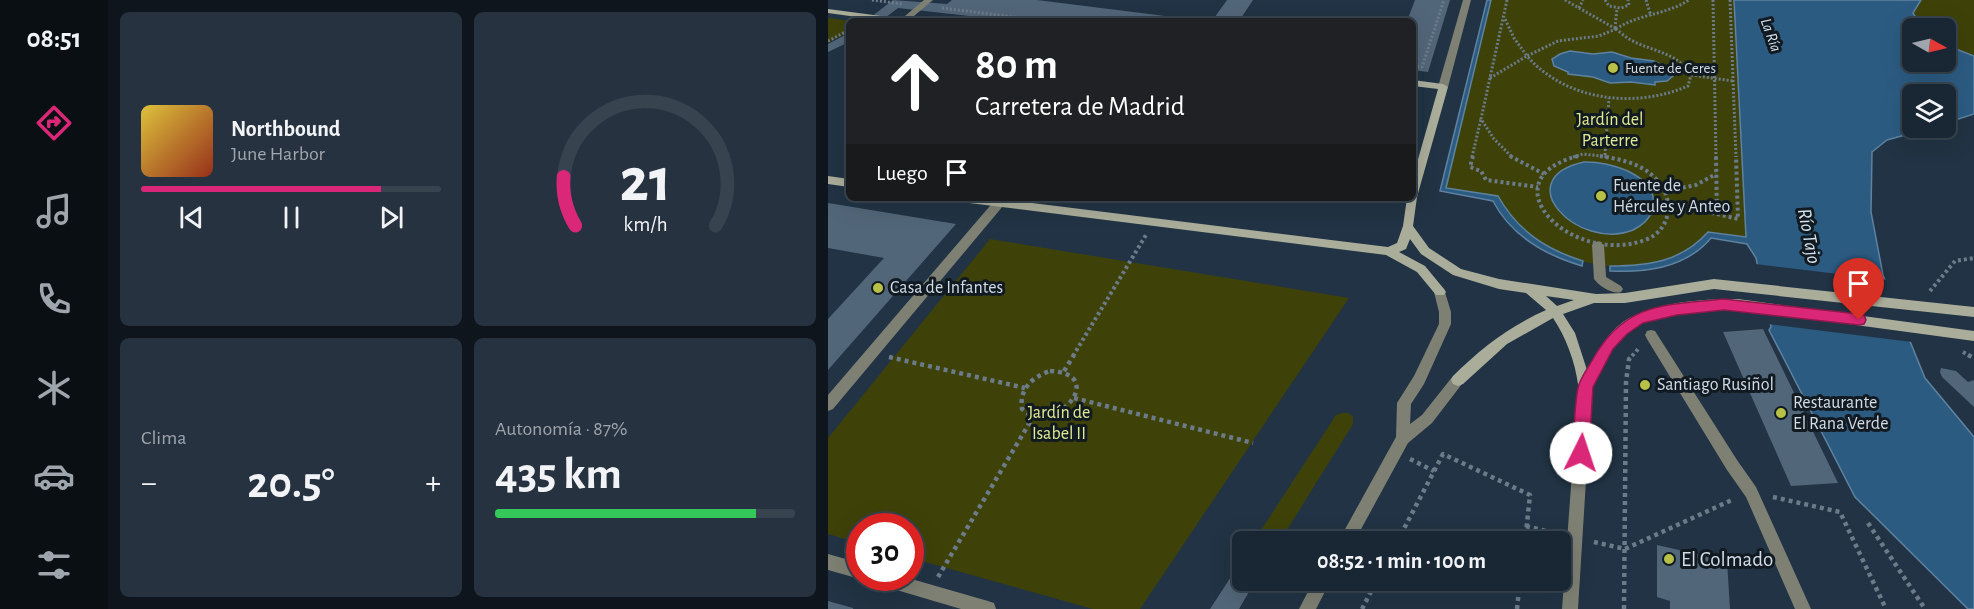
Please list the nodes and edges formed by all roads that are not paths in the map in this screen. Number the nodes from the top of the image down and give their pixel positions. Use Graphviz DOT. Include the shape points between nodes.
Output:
graph roads {
  1 [pos="929,0"];
  2 [pos="1467,0"];
  3 [pos="828,11"];
  4 [pos="880,18"];
  5 [pos="907,18"];
  6 [pos="1416,83"];
  7 [pos="1443,87"];
  8 [pos="828,180"];
  9 [pos="1416,182"];
  10 [pos="846,183"];
  11 [pos="983,201"];
  12 [pos="1411,201"];
  13 [pos="999,203"];
  14 [pos="1408,226"];
  15 [pos="1598,245"];
  16 [pos="1388,251"];
  17 [pos="1528,289"];
  18 [pos="1440,292"];
  19 [pos="1621,294"];
  20 [pos="1596,299"];
  21 [pos="1554,310"];
  22 [pos="1974,312"];
  23 [pos="1651,335"];
  24 [pos="1974,336"];
  25 [pos="1458,380"];
  26 [pos="1586,386"];
  27 [pos="828,405"];
  28 [pos="1582,432"];
  29 [pos="1403,438"];
  30 [pos="1351,531"];
  31 [pos="828,562"];
  32 [pos="846,567"];
  33 [pos="924,590"];
  34 [pos="1317,591"];
  35 [pos="988,609"];
  36 [pos="1307,609"];
  37 [pos="1570,609"];
  38 [pos="1803,609"];
  1 -- 5 [label="street"];
  2 -- 7 [label="street"];
  3 -- 4 [label="main road"];
  6 -- 7 [label="main road"];
  7 -- 9 [label="main road"];
  8 -- 10 [label="main road"];
  11 -- 13 [label="main road"];
  12 -- 14 [label="main road"];
  13 -- 16 [label="main road"];
  13 -- 27 [label="street"];
  14 -- 16 [label="main road" via="1404,243"];
  14 -- 17 [label="main road" via="1425,251 1457,272"];
  15 -- 19 [label="street" via="1600,279"];
  16 -- 18 [label="main road" via="1411,262"];
  17 -- 20 [label="main road"];
  17 -- 21 [label="main road"];
  18 -- 29 [label="street" via="1445,324 1404,403"];
  19 -- 20 [label="main road"];
  19 -- 22 [label="main road" via="1700,285 1760,288"];
  20 -- 21 [label="main road"];
  21 -- 25 [label="main road" via="1502,341"];
  21 -- 26 [label="main road" via="1575,346"];
  23 -- 38 [label="street" via="1752,492"];
  24 -- 26 [label="main road" via="1711,304 1639,318 1608,345"];
  25 -- 29 [label="street" via="1427,419"];
  26 -- 28 [label="main road"];
  28 -- 37 [label="street"];
  29 -- 30 [label="street"];
  31 -- 32 [label="street"];
  33 -- 35 [label="street"];
  34 -- 36 [label="street"];
}
